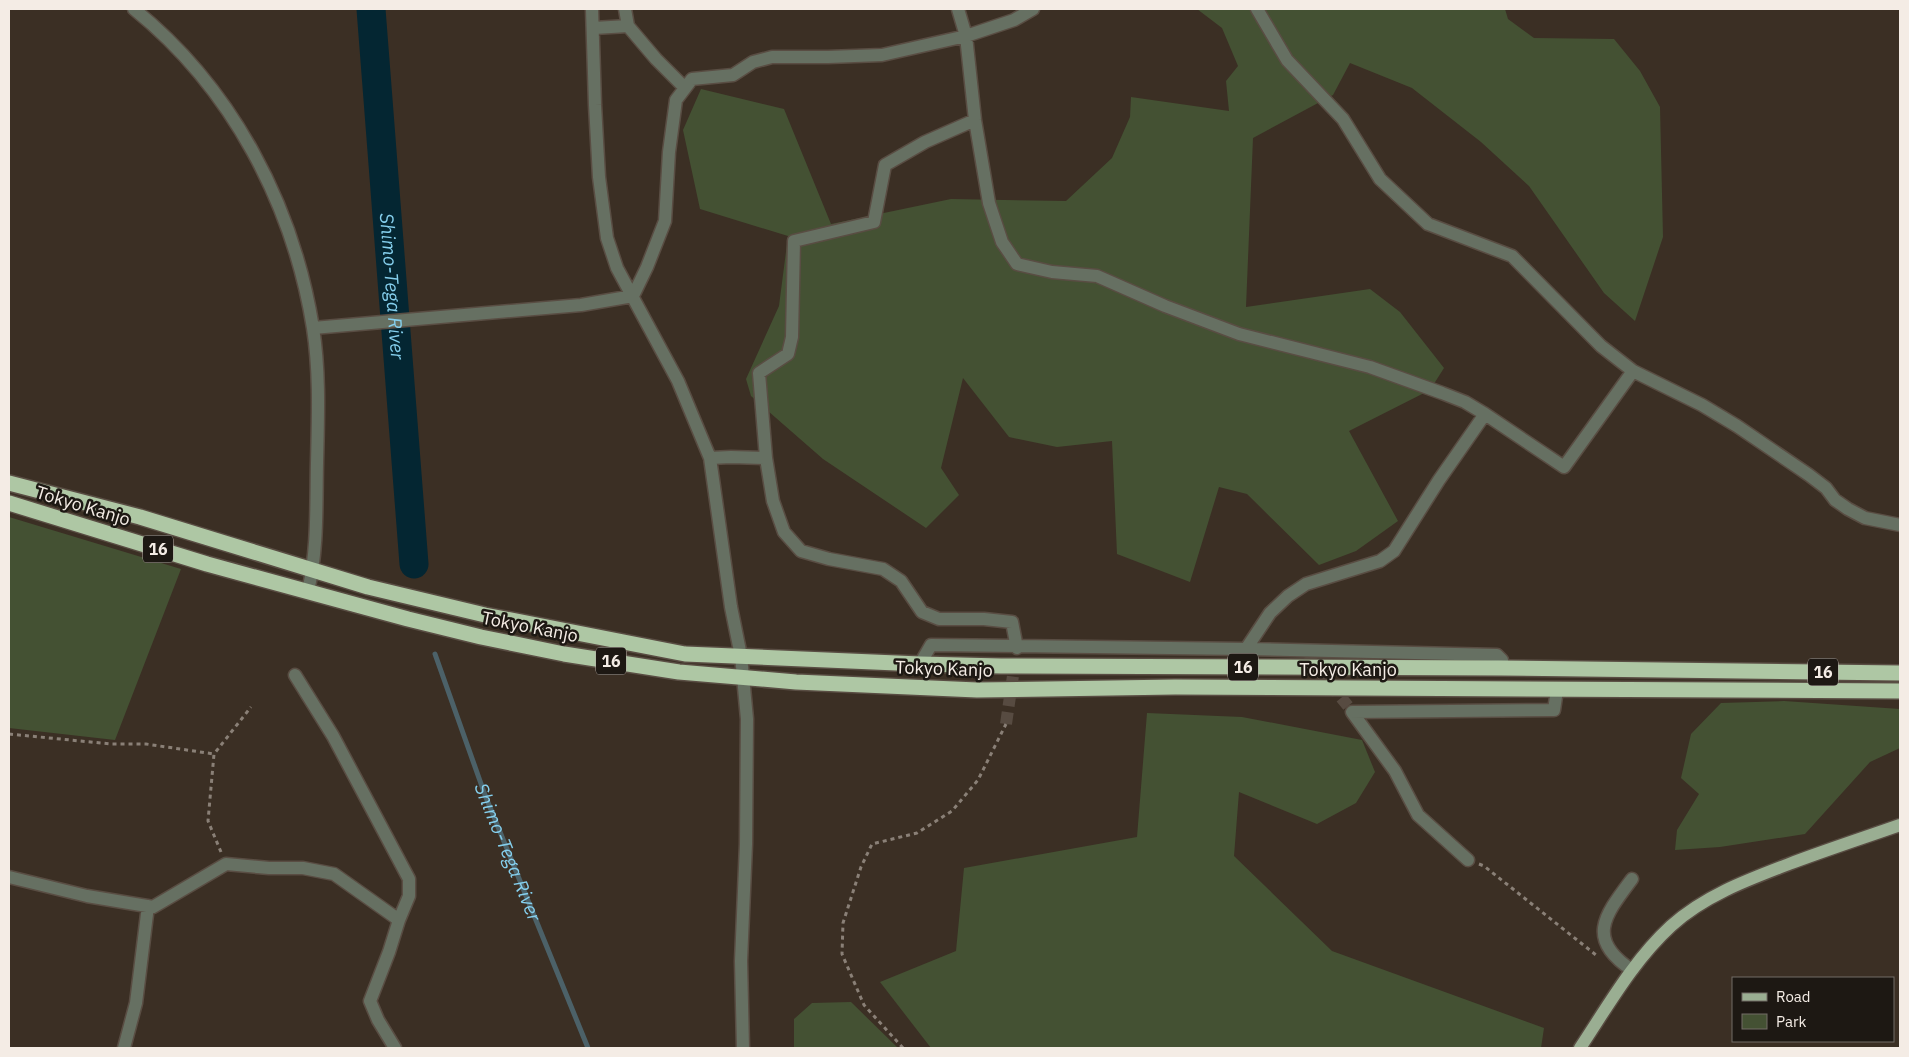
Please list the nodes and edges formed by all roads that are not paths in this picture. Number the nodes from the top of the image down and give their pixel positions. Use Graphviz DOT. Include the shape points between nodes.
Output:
graph roads {
  1 [pos="134,9"];
  2 [pos="592,9"];
  3 [pos="626,9"];
  4 [pos="958,9"];
  5 [pos="1033,9"];
  6 [pos="1257,9"];
  7 [pos="628,26"];
  8 [pos="594,28"];
  9 [pos="966,36"];
  10 [pos="685,88"];
  11 [pos="975,120"];
  12 [pos="633,296"];
  13 [pos="313,328"];
  14 [pos="1633,371"];
  15 [pos="1485,414"];
  16 [pos="710,458"];
  17 [pos="766,458"];
  18 [pos="9,483"];
  19 [pos="9,503"];
  20 [pos="1900,525"];
  21 [pos="312,571"];
  22 [pos="308,591"];
  23 [pos="1016,648"];
  24 [pos="1246,649"];
  25 [pos="741,656"];
  26 [pos="920,664"];
  27 [pos="1176,665"];
  28 [pos="1501,668"];
  29 [pos="1518,668"];
  30 [pos="1900,674"];
  31 [pos="295,675"];
  32 [pos="742,676"];
  33 [pos="1175,687"];
  34 [pos="1516,690"];
  35 [pos="1557,690"];
  36 [pos="1900,691"];
  37 [pos="1900,825"];
  38 [pos="1468,860"];
  39 [pos="9,877"];
  40 [pos="1632,879"];
  41 [pos="148,906"];
  42 [pos="398,920"];
  43 [pos="1632,970"];
  44 [pos="124,1048"];
  45 [pos="395,1048"];
  46 [pos="743,1048"];
  47 [pos="1580,1048"];
  1 -- 13 [label="street" via="176,46 204,78 256,156 294,242"];
  2 -- 8 [label="street"];
  3 -- 7 [label="street"];
  4 -- 9 [label="street"];
  5 -- 9 [label="street" via="1014,20"];
  6 -- 14 [label="street" via="1287,60 1343,119 1380,179 1428,224 1512,256 1601,346"];
  7 -- 8 [label="street"];
  7 -- 10 [label="street"];
  8 -- 12 [label="street" via="599,177 607,238 617,268"];
  9 -- 10 [label="street" via="882,55 772,57 753,62 733,75 692,79"];
  9 -- 11 [label="street"];
  10 -- 12 [label="street" via="676,100 665,221"];
  11 -- 15 [label="street" via="990,203 1002,242 1017,264 1052,272 1097,276 1239,334 1370,367 1465,402"];
  11 -- 17 [label="street" via="925,142 885,165 874,222 794,240 792,337 788,354 759,373"];
  12 -- 13 [label="street" via="581,305"];
  12 -- 16 [label="street" via="678,381"];
  13 -- 21 [label="street" via="318,384 316,540"];
  14 -- 15 [label="street" via="1564,466"];
  14 -- 20 [label="street" via="1737,426 1826,488 1848,509 1865,518"];
  15 -- 24 [label="street" via="1394,551 1380,560 1306,584 1270,613"];
  16 -- 17 [label="street"];
  16 -- 25 [label="street"];
  17 -- 23 [label="street" via="773,500 784,532 801,551 883,570 901,580 922,612 939,619 1012,622"];
  18 -- 21 [label="highway, Tokyo Kanjo / 16" via="140,517"];
  19 -- 22 [label="highway, Tokyo Kanjo / 16" via="207,564"];
  21 -- 22 [label="street"];
  21 -- 25 [label="highway, Tokyo Kanjo / 16" via="485,615 685,654"];
  22 -- 32 [label="highway, Tokyo Kanjo / 16" via="408,619 564,654 679,672"];
  23 -- 24 [label="street"];
  23 -- 26 [label="street" via="931,645"];
  24 -- 28 [label="street" via="1305,653 1497,655 1502,660"];
  25 -- 26 [label="highway, Tokyo Kanjo / 16"];
  25 -- 32 [label="street"];
  26 -- 27 [label="highway, Tokyo Kanjo / 16"];
  27 -- 28 [label="highway, Tokyo Kanjo / 16"];
  27 -- 33 [label="highway"];
  28 -- 29 [label="highway, Tokyo Kanjo / 16"];
  29 -- 30 [label="highway, Tokyo Kanjo / 16"];
  29 -- 34 [label="highway"];
  31 -- 42 [label="street" via="333,736 409,879 409,896"];
  32 -- 33 [label="highway, Tokyo Kanjo / 16" via="796,682 977,690"];
  32 -- 46 [label="street" via="747,720 741,961"];
  33 -- 34 [label="highway, Tokyo Kanjo / 16"];
  34 -- 35 [label="highway, Tokyo Kanjo / 16"];
  35 -- 36 [label="highway, Tokyo Kanjo / 16"];
  35 -- 38 [label="street" via="1554,710 1350,709 1395,771 1418,815"];
  37 -- 43 [label="main road" via="1722,892 1672,925"];
  39 -- 41 [label="street" via="87,896"];
  40 -- 43 [label="street" via="1612,906 1605,920 1603,935 1617,960"];
  41 -- 42 [label="street" via="153,907 226,864 303,868 334,874"];
  41 -- 44 [label="street" via="136,1003"];
  42 -- 45 [label="street" via="370,1001"];
  43 -- 47 [label="main road"];
}
